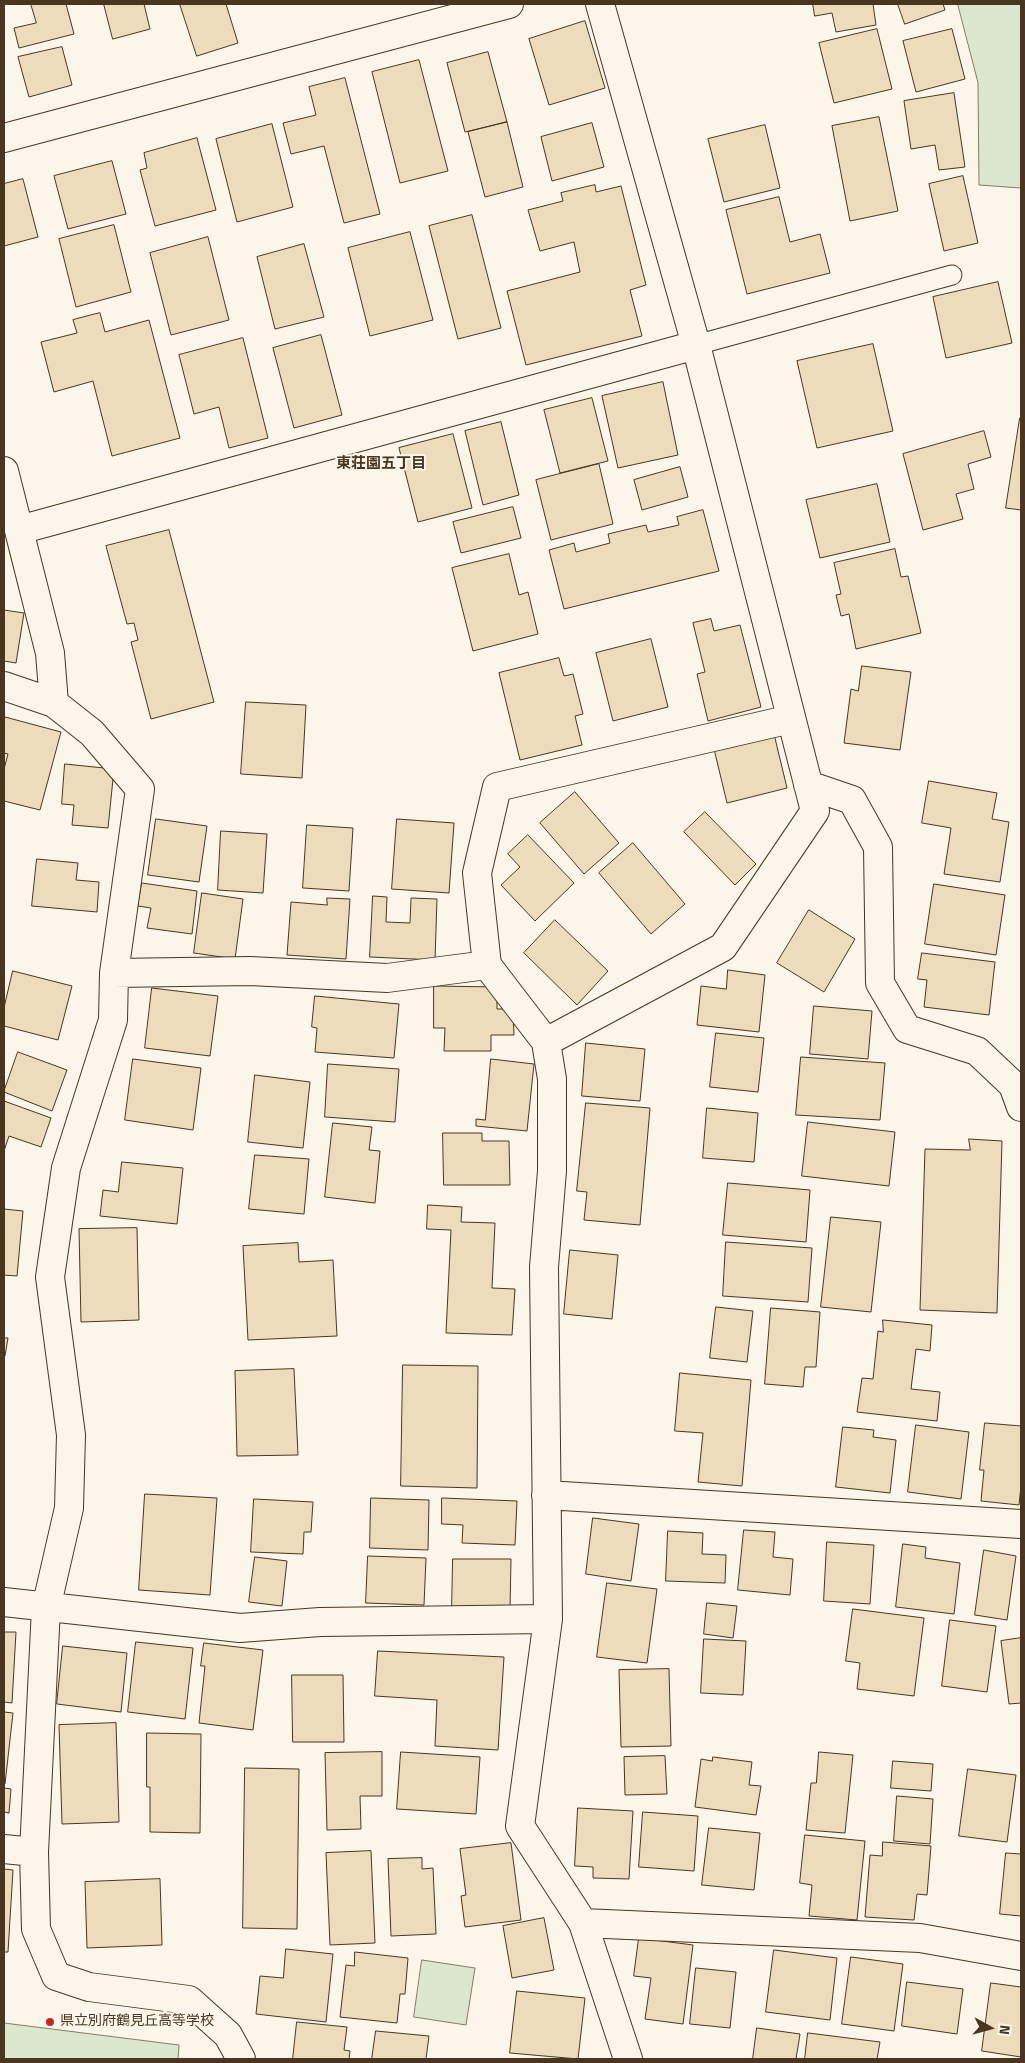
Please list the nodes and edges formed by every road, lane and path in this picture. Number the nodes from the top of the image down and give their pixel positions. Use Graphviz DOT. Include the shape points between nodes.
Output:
graph roads {
  1 [pos="509,4"];
  2 [pos="600,4"];
  3 [pos="4,138"];
  4 [pos="952,275"];
  5 [pos="696,345"];
  6 [pos="4,471"];
  7 [pos="19,530"];
  8 [pos="4,686"];
  9 [pos="54,703"];
  10 [pos="791,719"];
  11 [pos="808,786"];
  12 [pos="487,965"];
  13 [pos="114,973"];
  14 [pos="546,1042"];
  15 [pos="1021,1107"];
  16 [pos="546,1495"];
  17 [pos="1021,1524"];
  18 [pos="4,1602"];
  19 [pos="46,1608"];
  20 [pos="548,1619"];
  21 [pos="4,1849"];
  22 [pos="34,1852"];
  23 [pos="583,1923"];
  24 [pos="1021,1956"];
  25 [pos="241,2059"];
  26 [pos="628,2059"];
  1 -- 3 [label="street"];
  2 -- 5 [label="street"];
  4 -- 5 [label="lane"];
  5 -- 7 [label="street"];
  5 -- 10 [label="street"];
  6 -- 7 [label="street"];
  7 -- 9 [label="street" via="50,653"];
  8 -- 9 [label="street"];
  9 -- 13 [label="street" via="92,733 140,789"];
  10 -- 11 [label="street"];
  10 -- 12 [label="street" via="496,787 477,873"];
  11 -- 14 [label="street" via="815,811 723,947"];
  11 -- 15 [label="street" via="852,800 878,847 880,983 907,1029 977,1051 1013,1085"];
  12 -- 13 [label="street" via="387,978 250,971"];
  12 -- 14 [label="street"];
  13 -- 19 [label="street" via="113,1020 66,1168 50,1277 71,1435 69,1508"];
  14 -- 16 [label="street" via="552,1079 552,1171 544,1267"];
  16 -- 17 [label="street"];
  16 -- 20 [label="street"];
  18 -- 19 [label="street"];
  19 -- 20 [label="street" via="240,1628 320,1622"];
  19 -- 22 [label="street"];
  20 -- 23 [label="street" via="520,1826"];
  21 -- 22 [label="street"];
  22 -- 25 [label="street" via="36,1929 56,1976 89,1987 189,2000 228,2035"];
  23 -- 24 [label="street" via="920,1938"];
  23 -- 26 [label="street"];
}
